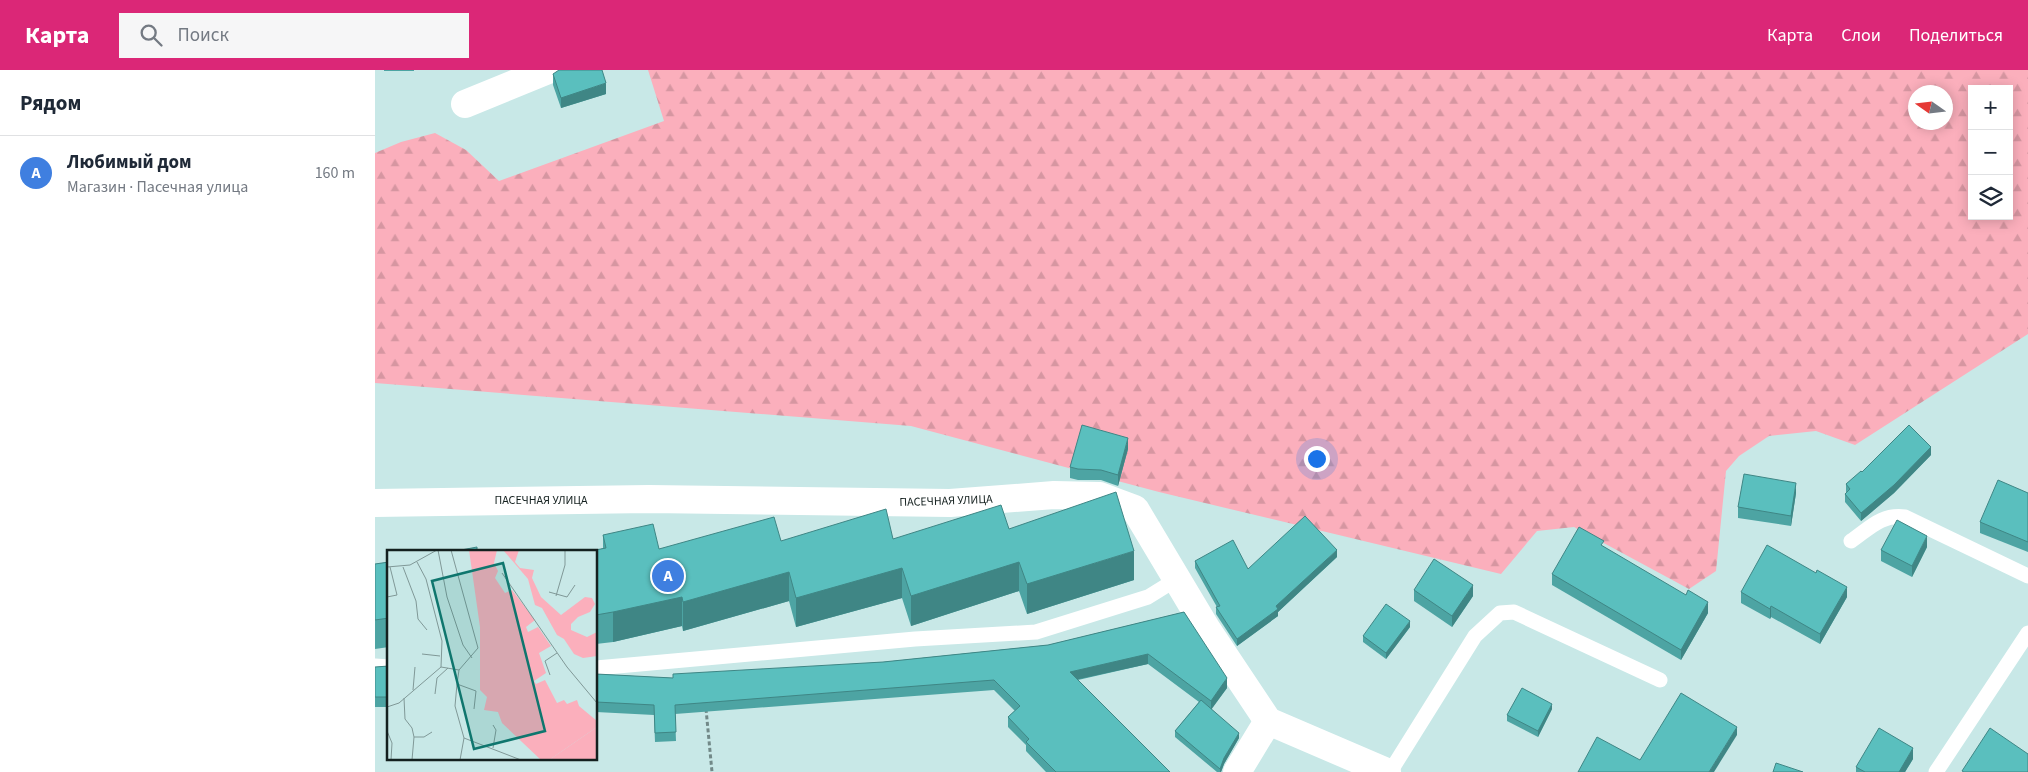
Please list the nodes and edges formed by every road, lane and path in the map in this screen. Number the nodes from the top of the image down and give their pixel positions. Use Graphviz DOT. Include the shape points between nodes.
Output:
graph roads {
  1 [pos="548,70"];
  2 [pos="465,104"];
  3 [pos="375,502"];
  4 [pos="1851,541"];
  5 [pos="2028,576"];
  6 [pos="1177,579"];
  7 [pos="2028,633"];
  8 [pos="597,668"];
  9 [pos="1660,680"];
  10 [pos="705,704"];
  11 [pos="1267,721"];
  12 [pos="713,772"];
  13 [pos="1237,772"];
  14 [pos="1389,772"];
  15 [pos="1936,772"];
  1 -- 2 [label="street"];
  3 -- 6 [label="street, ПАСЕЧНАЯ УЛИЦА" via="649,499 951,503 1055,495 1100,496 1135,509"];
  4 -- 5 [label="lane" via="1881,520 1892,516 1905,517"];
  6 -- 8 [label="lane" via="1148,597 1037,632 915,639"];
  6 -- 11 [label="street, ПАСЕЧНАЯ УЛИЦА"];
  7 -- 15 [label="lane"];
  9 -- 14 [label="lane" via="1514,612 1500,614 1475,636"];
  10 -- 12 [label="path"];
  11 -- 13 [label="street"];
  11 -- 14 [label="street"];
}
